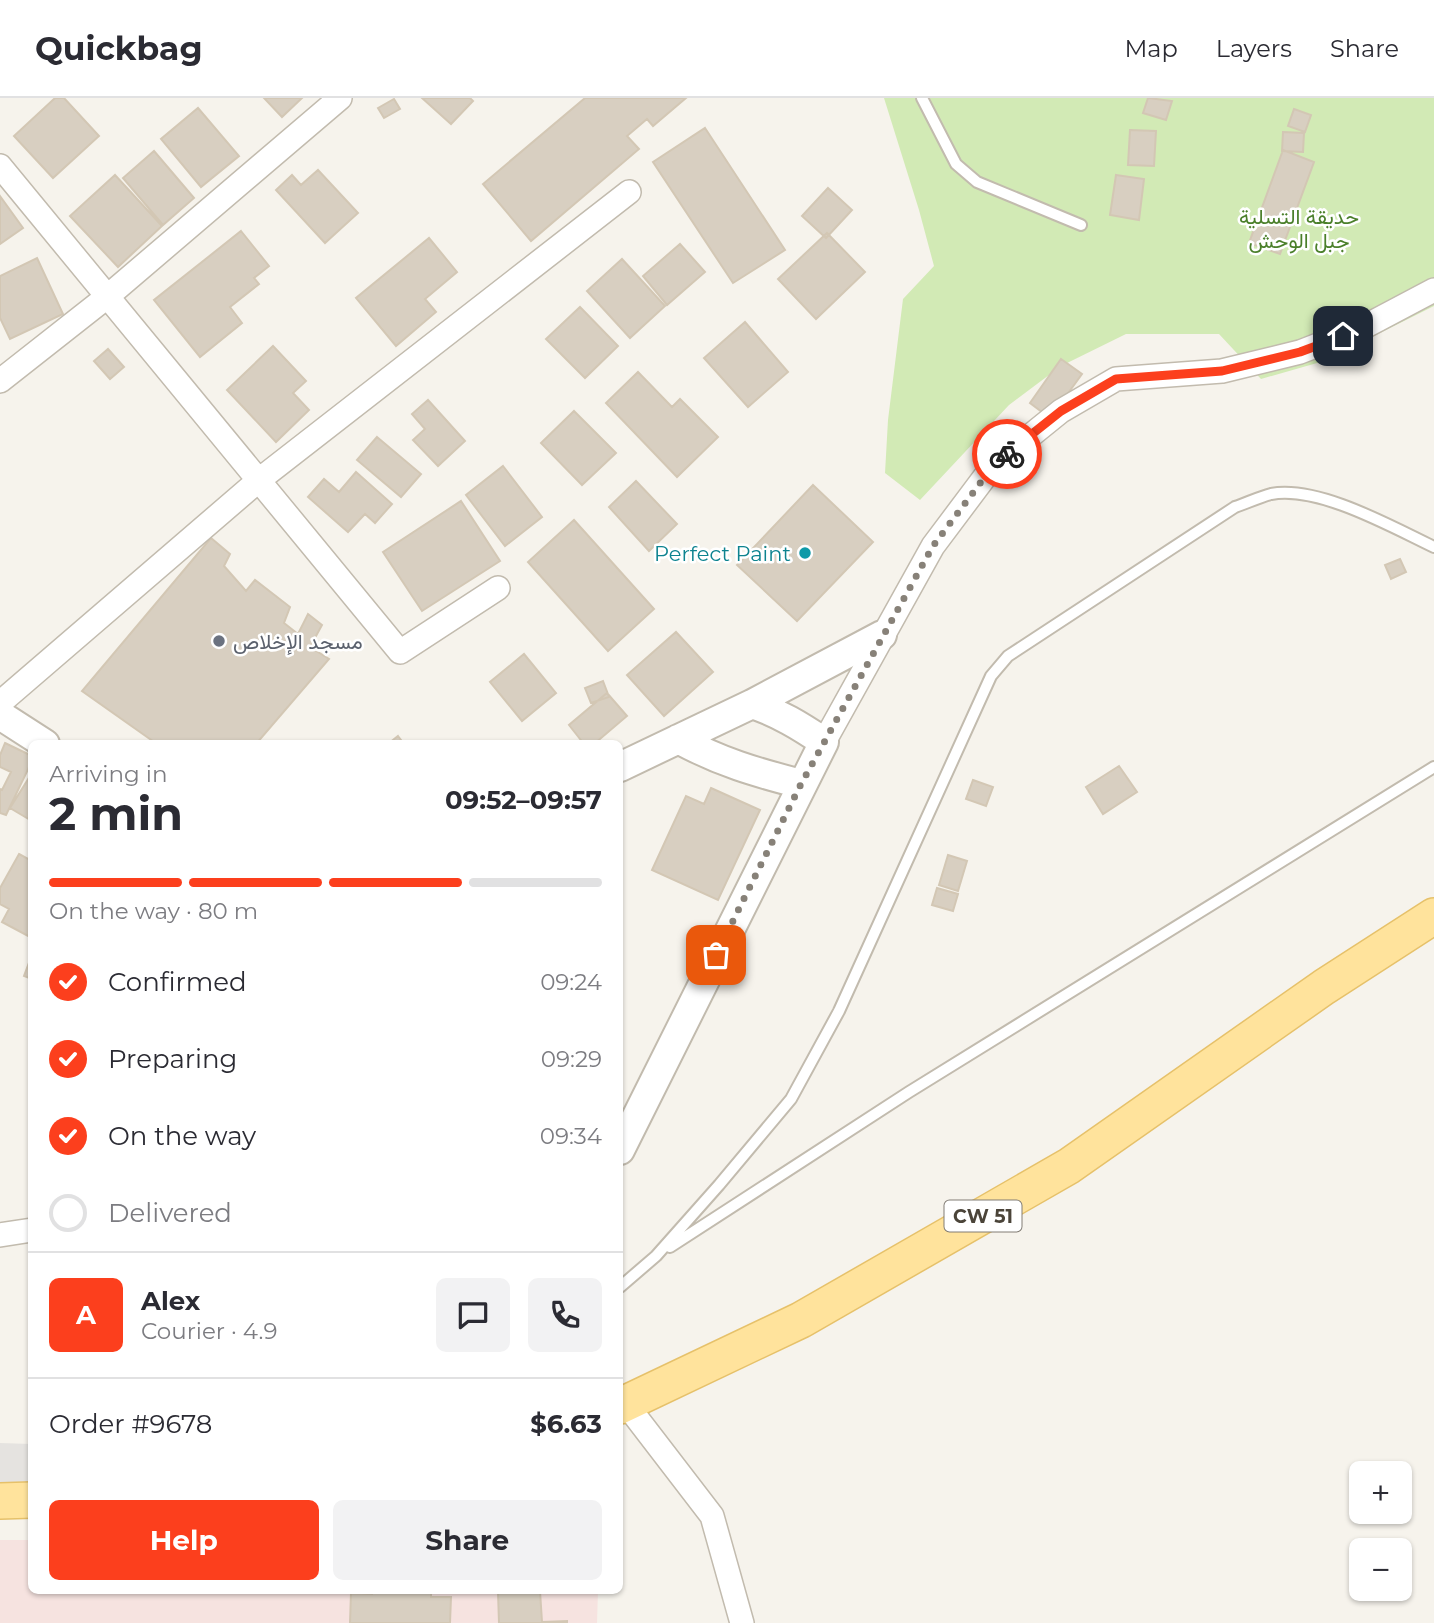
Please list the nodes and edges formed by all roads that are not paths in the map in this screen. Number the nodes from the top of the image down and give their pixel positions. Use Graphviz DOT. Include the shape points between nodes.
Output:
graph roads {
  1 [pos="340,98"];
  2 [pos="922,98"];
  3 [pos="0,166"];
  4 [pos="629,192"];
  5 [pos="1081,225"];
  6 [pos="1434,290"];
  7 [pos="108,296"];
  8 [pos="0,381"];
  9 [pos="259,480"];
  10 [pos="1434,547"];
  11 [pos="498,588"];
  12 [pos="882,635"];
  13 [pos="0,704"];
  14 [pos="752,704"];
  15 [pos="0,715"];
  16 [pos="678,739"];
  17 [pos="39,740"];
  18 [pos="824,743"];
  19 [pos="623,766"];
  20 [pos="1434,767"];
  21 [pos="801,784"];
  22 [pos="1434,916"];
  23 [pos="1434,931"];
  24 [pos="1324,986"];
  25 [pos="623,1144"];
  26 [pos="28,1230"];
  27 [pos="0,1234"];
  28 [pos="656,1256"];
  29 [pos="623,1284"];
  30 [pos="623,1405"];
  31 [pos="28,1500"];
  32 [pos="0,1501"];
  33 [pos="742,1623"];
  1 -- 7 [label="street"];
  2 -- 5 [label="lane" via="956,164 977,182"];
  3 -- 7 [label="street"];
  4 -- 9 [label="street"];
  6 -- 12 [label="street" via="1364,327 1300,352 1222,371 1116,379 1061,411 993,466 933,546"];
  7 -- 8 [label="street"];
  7 -- 9 [label="street"];
  9 -- 11 [label="street" via="400,652"];
  9 -- 13 [label="street"];
  10 -- 28 [label="lane" via="1352,508 1297,493 1272,494 1235,507 1008,656 991,676 839,1011 791,1099"];
  12 -- 14 [label="street"];
  12 -- 18 [label="street"];
  14 -- 16 [label="street"];
  14 -- 18 [label="street" via="775,712"];
  15 -- 17 [label="street"];
  16 -- 19 [label="street"];
  16 -- 21 [label="street" via="731,765"];
  18 -- 21 [label="street"];
  20 -- 28 [label="lane" via="909,1092"];
  21 -- 25 [label="street"];
  22 -- 24 [label="main road, CW 51"];
  23 -- 24 [label="main road, CW 51"];
  24 -- 30 [label="main road, CW 51" via="1069,1166 801,1320"];
  26 -- 27 [label="street"];
  28 -- 29 [label="lane"];
  30 -- 33 [label="street" via="712,1516"];
  31 -- 32 [label="main road"];
}
